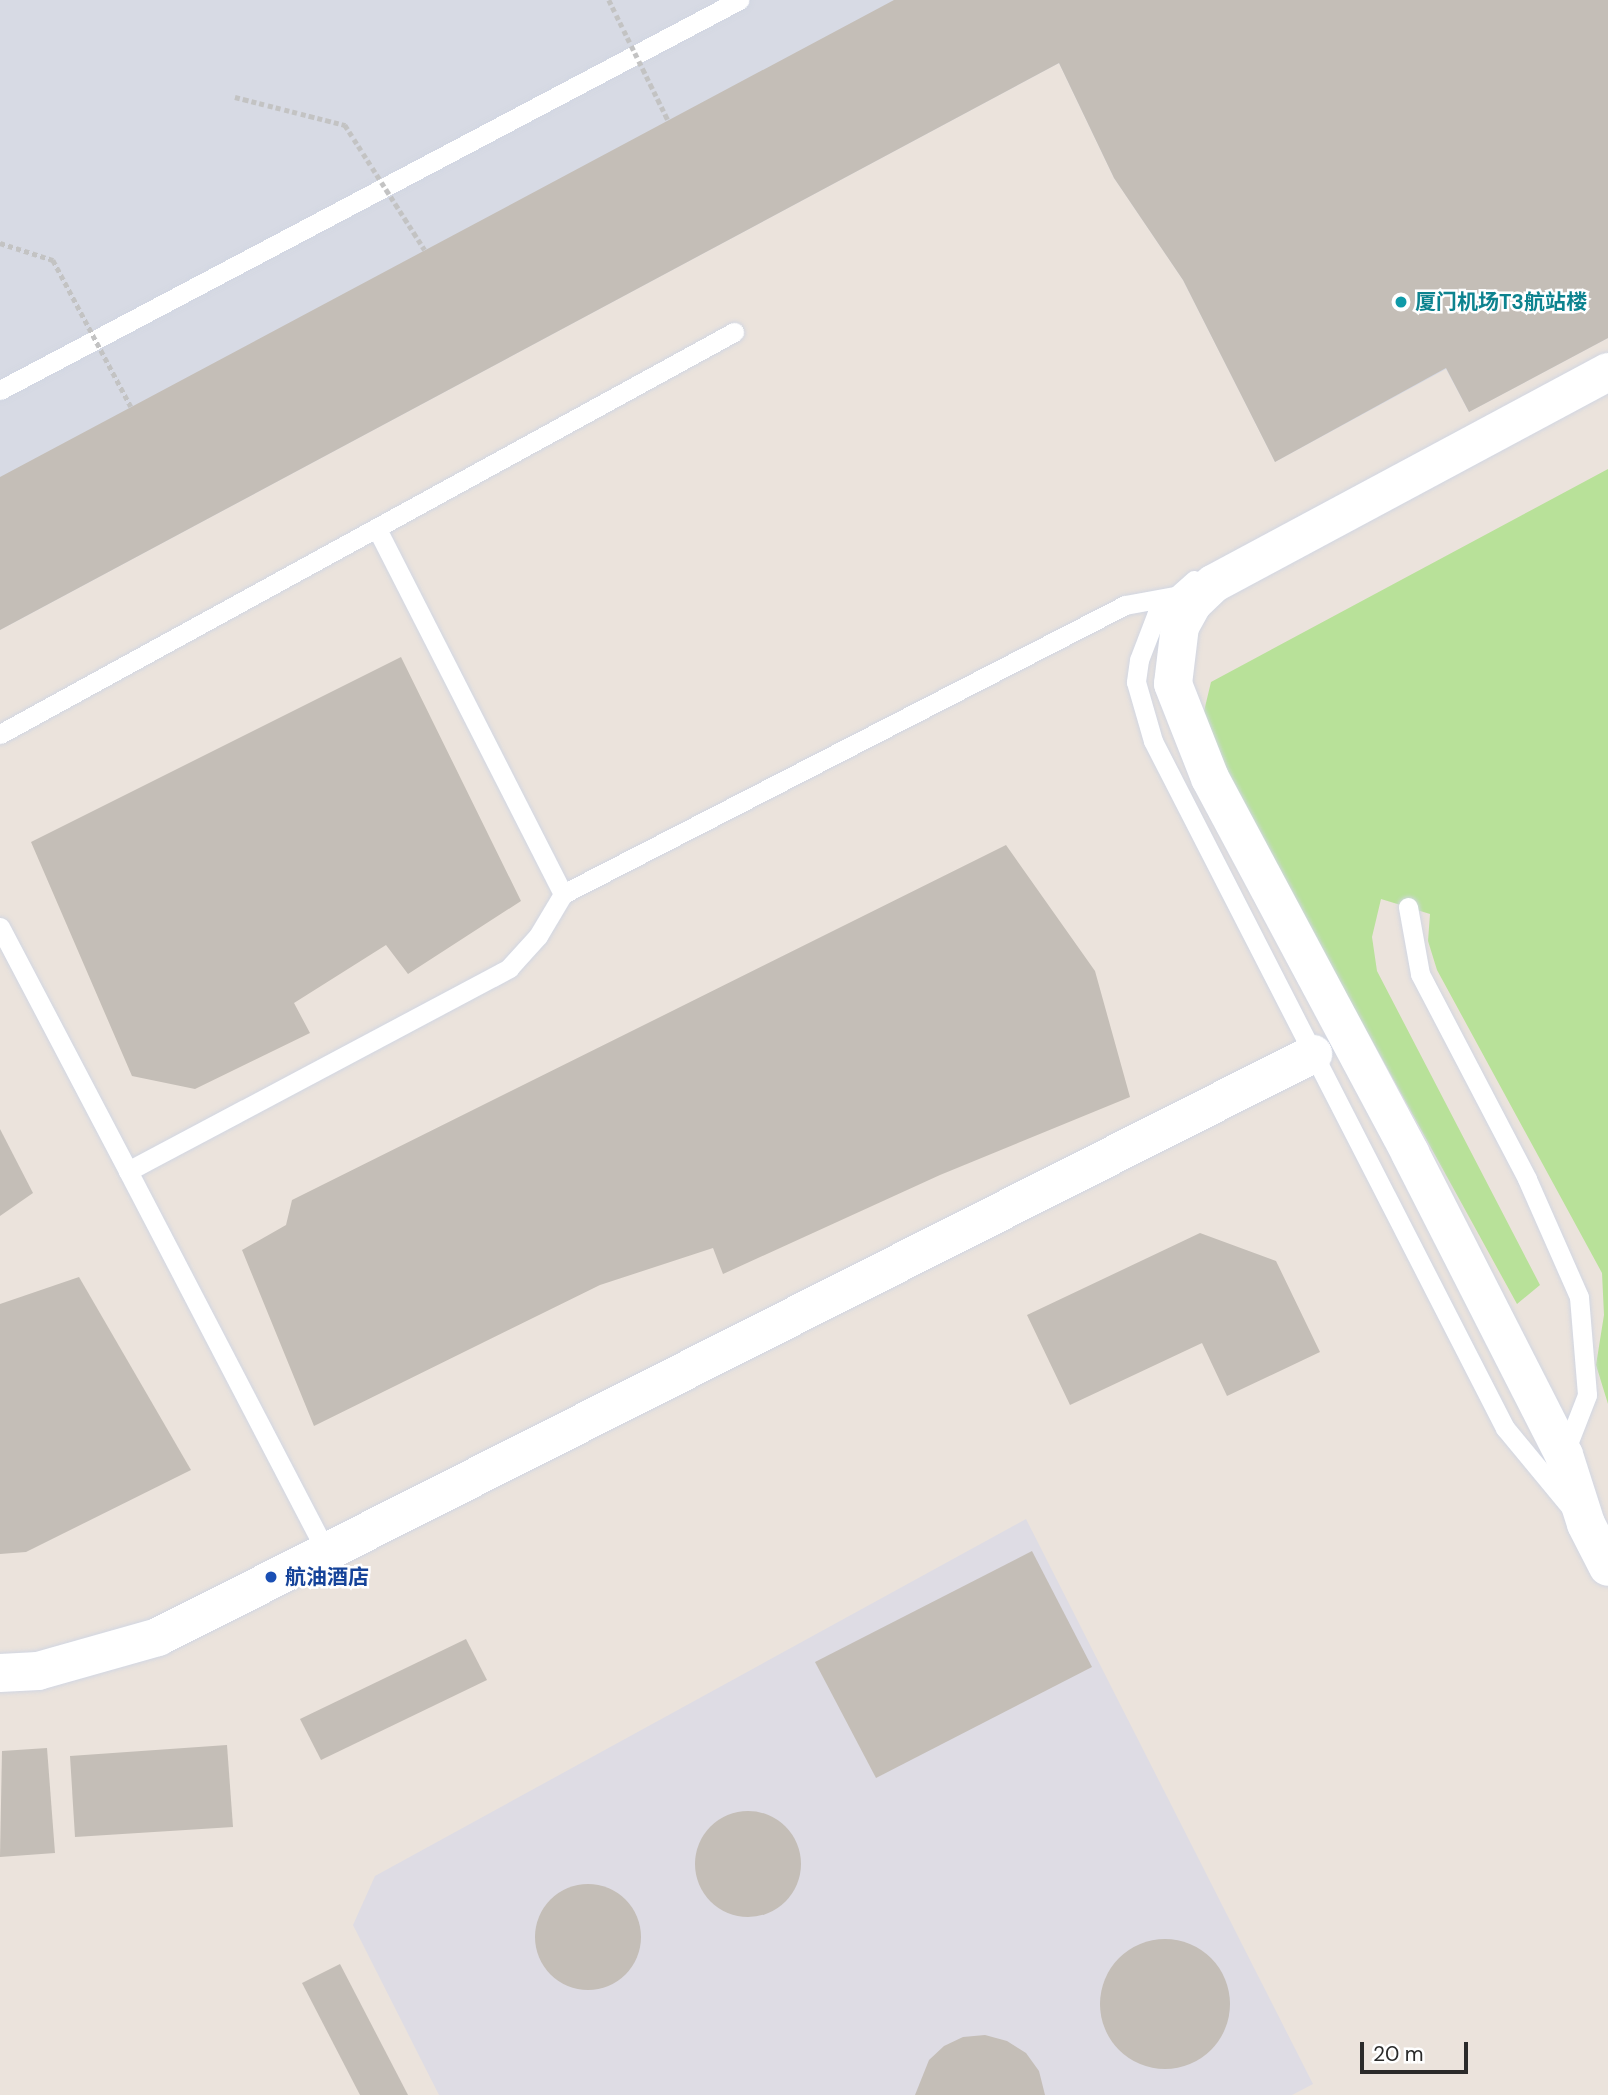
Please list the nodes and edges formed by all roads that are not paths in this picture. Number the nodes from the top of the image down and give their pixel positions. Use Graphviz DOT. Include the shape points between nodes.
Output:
graph roads {
  1 [pos="740,0"];
  2 [pos="734,332"];
  3 [pos="1608,357"];
  4 [pos="1608,372"];
  5 [pos="0,390"];
  6 [pos="377,529"];
  7 [pos="1174,596"];
  8 [pos="0,734"];
  9 [pos="563,894"];
  10 [pos="1408,907"];
  11 [pos="0,928"];
  12 [pos="1313,1054"];
  13 [pos="128,1171"];
  14 [pos="1564,1455"];
  15 [pos="1586,1524"];
  16 [pos="325,1550"];
  17 [pos="1608,1567"];
  18 [pos="0,1673"];
  1 -- 5 [label="lane"];
  2 -- 6 [label="lane"];
  3 -- 7 [label="lane" via="1212,568"];
  4 -- 14 [label="main road" via="1213,584 1193,603 1174,648 1173,684 1210,778"];
  6 -- 8 [label="lane"];
  6 -- 9 [label="lane"];
  7 -- 9 [label="lane" via="1125,605"];
  7 -- 12 [label="lane" via="1157,613 1139,660 1136,682 1144,715"];
  9 -- 13 [label="lane" via="538,936 509,968"];
  10 -- 14 [label="lane" via="1420,974 1527,1179 1579,1297 1587,1395"];
  11 -- 13 [label="lane"];
  12 -- 15 [label="lane" via="1505,1428"];
  12 -- 16 [label="main road"];
  13 -- 16 [label="lane"];
  14 -- 15 [label="main road"];
  15 -- 17 [label="main road"];
  16 -- 18 [label="main road" via="158,1637 38,1671"];
}
